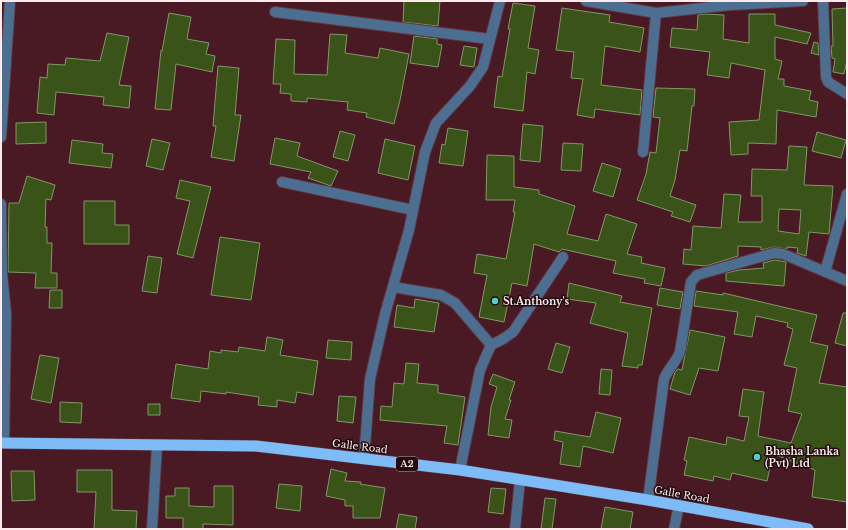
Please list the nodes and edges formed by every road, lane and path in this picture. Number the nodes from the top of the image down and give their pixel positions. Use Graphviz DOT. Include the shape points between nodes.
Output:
graph roads {
  1 [pos="10,1"];
  2 [pos="500,1"];
  3 [pos="586,1"];
  4 [pos="803,1"];
  5 [pos="823,1"];
  6 [pos="275,12"];
  7 [pos="656,13"];
  8 [pos="490,39"];
  9 [pos="847,94"];
  10 [pos="1,137"];
  11 [pos="643,152"];
  12 [pos="282,182"];
  13 [pos="847,194"];
  14 [pos="1,204"];
  15 [pos="413,210"];
  16 [pos="563,257"];
  17 [pos="826,272"];
  18 [pos="847,281"];
  19 [pos="393,287"];
  20 [pos="491,345"];
  21 [pos="3,443"];
  22 [pos="157,445"];
  23 [pos="364,459"];
  24 [pos="460,470"];
  25 [pos="520,480"];
  26 [pos="648,500"];
  27 [pos="679,505"];
  28 [pos="152,529"];
  29 [pos="515,529"];
  30 [pos="674,529"];
  31 [pos="808,529"];
  1 -- 10 [label="street"];
  2 -- 8 [label="street"];
  3 -- 7 [label="street"];
  4 -- 7 [label="street"];
  5 -- 9 [label="street" via="826,77 828,82"];
  6 -- 8 [label="street"];
  7 -- 11 [label="street"];
  8 -- 15 [label="street" via="483,67 470,86 436,123 425,152"];
  12 -- 15 [label="street"];
  13 -- 17 [label="street"];
  14 -- 21 [label="street" via="2,273 6,314"];
  15 -- 19 [label="street"];
  16 -- 20 [label="street" via="513,332"];
  17 -- 18 [label="street"];
  17 -- 26 [label="street" via="783,254 774,253 697,275 691,282 680,352 677,360 667,370 664,379"];
  19 -- 20 [label="street" via="441,295 455,303"];
  19 -- 23 [label="street" via="370,379"];
  20 -- 24 [label="street" via="480,370"];
  21 -- 22 [label="highway, Galle Road / A2"];
  22 -- 23 [label="highway, Galle Road / A2" via="256,446"];
  22 -- 28 [label="street"];
  23 -- 24 [label="highway, Galle Road / A2"];
  24 -- 25 [label="highway, Galle Road / A2"];
  25 -- 26 [label="highway, Galle Road / A2"];
  25 -- 29 [label="street"];
  26 -- 27 [label="highway, Galle Road / A2"];
  27 -- 30 [label="street"];
  27 -- 31 [label="highway, Galle Road / A2"];
}
